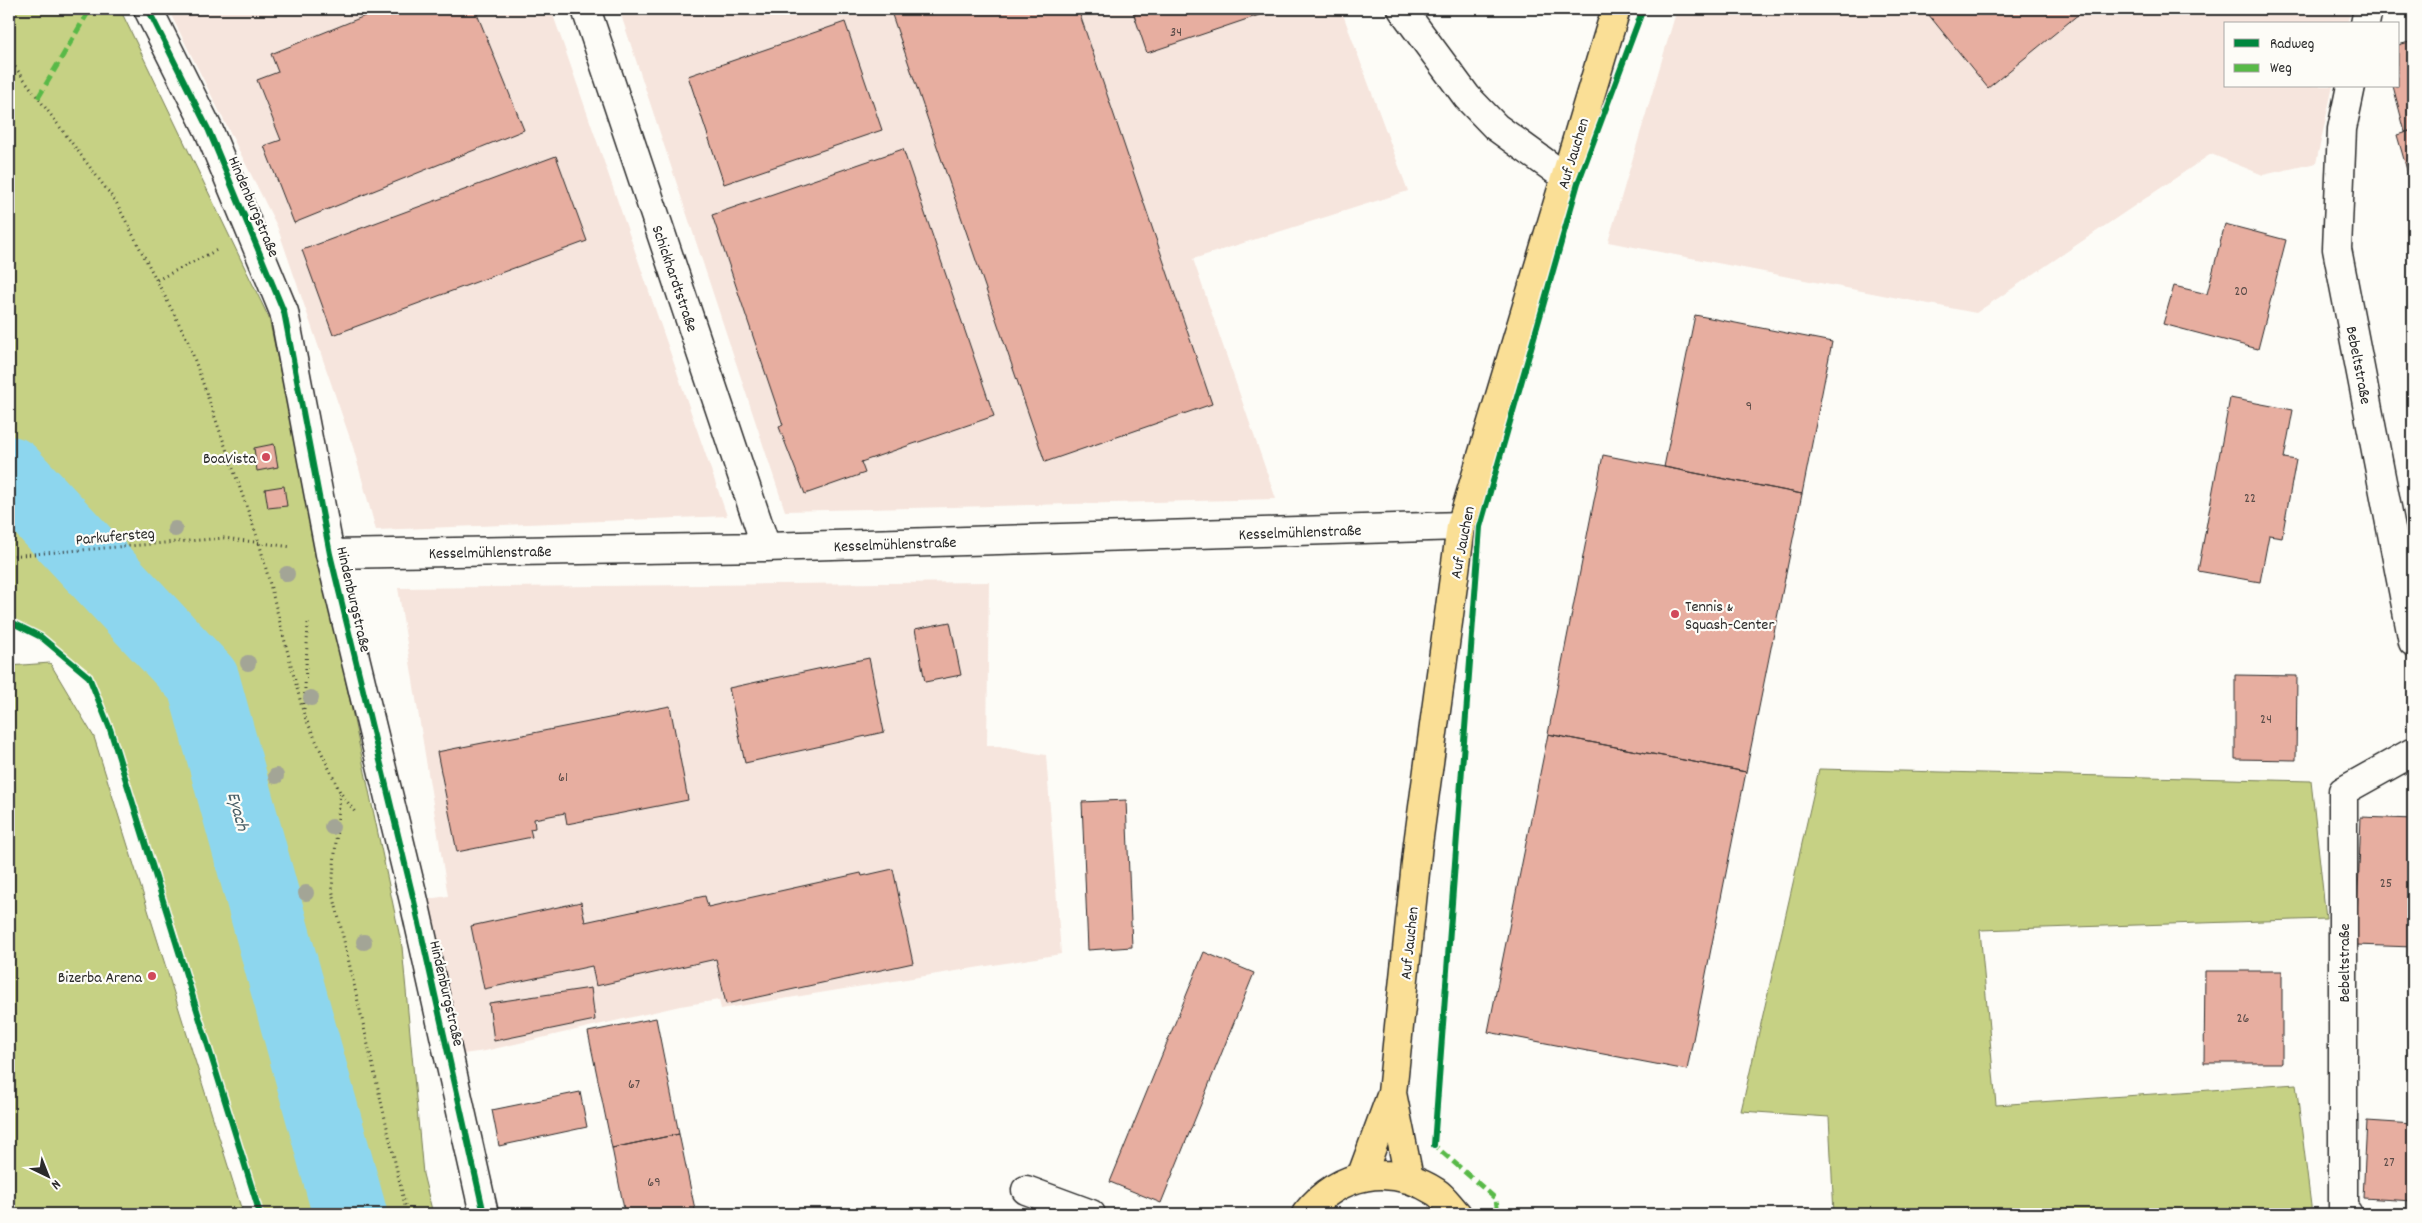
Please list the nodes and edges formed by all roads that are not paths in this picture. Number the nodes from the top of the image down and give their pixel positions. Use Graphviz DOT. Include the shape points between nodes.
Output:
graph roads {
  1 [pos="148,9"];
  2 [pos="586,9"];
  3 [pos="1402,9"];
  4 [pos="1616,9"];
  5 [pos="2368,9"];
  6 [pos="2365,22"];
  7 [pos="2351,88"];
  8 [pos="1565,177"];
  9 [pos="1461,526"];
  10 [pos="766,546"];
  11 [pos="330,554"];
  12 [pos="2413,642"];
  13 [pos="2413,752"];
  14 [pos="1392,1093"];
  15 [pos="1361,1177"];
  16 [pos="1409,1178"];
  17 [pos="1026,1190"];
  18 [pos="484,1214"];
  19 [pos="1091,1214"];
  20 [pos="1306,1214"];
  21 [pos="1457,1214"];
  22 [pos="2348,1214"];
  1 -- 11 [label="street, Hindenburgstraße" via="209,131 284,312"];
  2 -- 10 [label="street, Schickhardtstraße"];
  3 -- 8 [label="street" via="1467,97 1496,127"];
  4 -- 8 [label="main road, Auf Jauchen"];
  5 -- 6 [label="street"];
  7 -- 12 [label="street, Bebeltstraße" via="2342,129 2337,248"];
  8 -- 9 [label="main road, Auf Jauchen"];
  9 -- 10 [label="street, Kesselmühlenstraße"];
  9 -- 14 [label="main road, Auf Jauchen" via="1418,844"];
  10 -- 11 [label="street, Kesselmühlenstraße"];
  11 -- 18 [label="street, Hindenburgstraße" via="414,902"];
  13 -- 22 [label="street, Bebeltstraße" via="2343,791 2343,1207"];
  14 -- 15 [label="main road, Auf Jauchen"];
  14 -- 16 [label="main road, Auf Jauchen"];
  15 -- 16 [label="main road" via="1385,1174"];
  15 -- 20 [label="main road" via="1338,1185 1318,1199"];
  16 -- 21 [label="main road" via="1437,1193"];
  17 -- 19 [label="street"];
}
